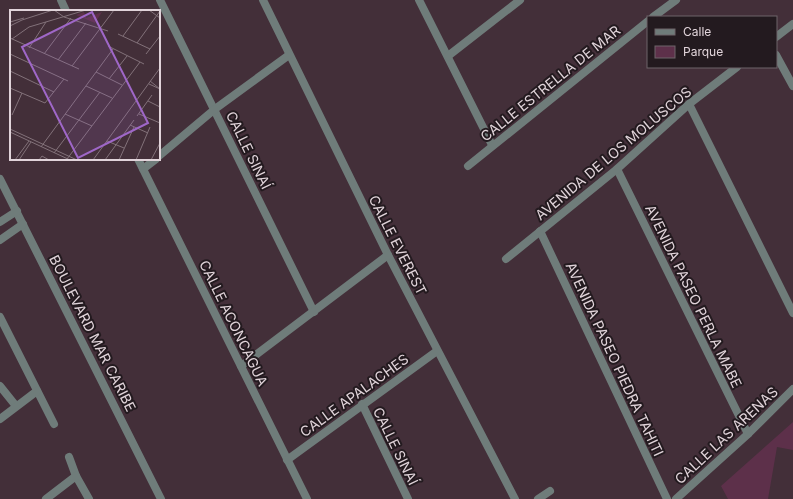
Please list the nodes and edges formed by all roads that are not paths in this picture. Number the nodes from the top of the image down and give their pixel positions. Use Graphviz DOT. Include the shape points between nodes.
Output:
graph roads {
  1 [pos="61,0"];
  2 [pos="160,0"];
  3 [pos="263,0"];
  4 [pos="419,0"];
  5 [pos="520,0"];
  6 [pos="676,0"];
  7 [pos="66,10"];
  8 [pos="655,16"];
  9 [pos="647,22"];
  10 [pos="793,24"];
  11 [pos="777,36"];
  12 [pos="289,55"];
  13 [pos="448,56"];
  14 [pos="777,57"];
  15 [pos="736,68"];
  16 [pos="793,86"];
  17 [pos="689,104"];
  18 [pos="215,109"];
  19 [pos="492,145"];
  20 [pos="160,155"];
  21 [pos="138,160"];
  22 [pos="155,160"];
  23 [pos="468,166"];
  24 [pos="617,168"];
  25 [pos="143,170"];
  26 [pos="0,179"];
  27 [pos="17,211"];
  28 [pos="0,222"];
  29 [pos="24,224"];
  30 [pos="540,231"];
  31 [pos="0,240"];
  32 [pos="388,255"];
  33 [pos="506,259"];
  34 [pos="314,312"];
  35 [pos="793,313"];
  36 [pos="0,317"];
  37 [pos="437,351"];
  38 [pos="241,366"];
  39 [pos="0,386"];
  40 [pos="793,389"];
  41 [pos="37,391"];
  42 [pos="362,404"];
  43 [pos="16,406"];
  44 [pos="0,419"];
  45 [pos="54,424"];
  46 [pos="748,434"];
  47 [pos="69,457"];
  48 [pos="287,460"];
  49 [pos="76,476"];
  50 [pos="550,491"];
  51 [pos="46,499"];
  52 [pos="89,499"];
  53 [pos="161,499"];
  54 [pos="306,499"];
  55 [pos="408,499"];
  56 [pos="515,499"];
  57 [pos="538,499"];
  58 [pos="667,499"];
  59 [pos="676,499"];
  1 -- 7 [label="street"];
  2 -- 18 [label="street, CALLE SINAÍ"];
  3 -- 12 [label="street, CALLE EVEREST"];
  4 -- 13 [label="street"];
  5 -- 13 [label="street"];
  6 -- 8 [label="street"];
  9 -- 19 [label="street, CALLE ESTRELLA DE MAR"];
  10 -- 11 [label="street"];
  12 -- 18 [label="street"];
  12 -- 32 [label="street, CALLE EVEREST"];
  13 -- 19 [label="street"];
  14 -- 16 [label="street"];
  15 -- 17 [label="street, AVENIDA DE LOS MOLUSCOS"];
  17 -- 24 [label="street, AVENIDA DE LOS MOLUSCOS"];
  17 -- 35 [label="street"];
  18 -- 20 [label="street"];
  18 -- 34 [label="street, CALLE SINAÍ"];
  19 -- 23 [label="street, CALLE ESTRELLA DE MAR"];
  21 -- 25 [label="street, CALLE ACONCAGUA"];
  22 -- 25 [label="street"];
  24 -- 30 [label="street, AVENIDA DE LOS MOLUSCOS"];
  24 -- 46 [label="street, AVENIDA PASEO PERLA MABE"];
  25 -- 38 [label="street, CALLE ACONCAGUA"];
  26 -- 27 [label="street, BOULEVARD MAR CARIBE"];
  27 -- 28 [label="street"];
  27 -- 29 [label="street, BOULEVARD MAR CARIBE"];
  29 -- 31 [label="street"];
  29 -- 53 [label="street, BOULEVARD MAR CARIBE"];
  30 -- 33 [label="street, AVENIDA DE LOS MOLUSCOS"];
  30 -- 58 [label="street, AVENIDA PASEO PIEDRA TAHITI"];
  32 -- 34 [label="street"];
  32 -- 37 [label="street, CALLE EVEREST"];
  34 -- 38 [label="street"];
  36 -- 41 [label="street"];
  37 -- 42 [label="street, CALLE APALACHES"];
  37 -- 56 [label="street, CALLE EVEREST"];
  38 -- 48 [label="street, CALLE ACONCAGUA"];
  39 -- 43 [label="street"];
  40 -- 46 [label="street, CALLE LAS ARENAS"];
  41 -- 43 [label="street"];
  41 -- 45 [label="street"];
  42 -- 48 [label="street, CALLE APALACHES"];
  42 -- 55 [label="street, CALLE SINAÍ"];
  43 -- 44 [label="street"];
  46 -- 59 [label="street, CALLE LAS ARENAS"];
  47 -- 49 [label="street"];
  48 -- 54 [label="street, CALLE ACONCAGUA"];
  49 -- 51 [label="street"];
  49 -- 52 [label="street"];
  50 -- 57 [label="street"];
}
